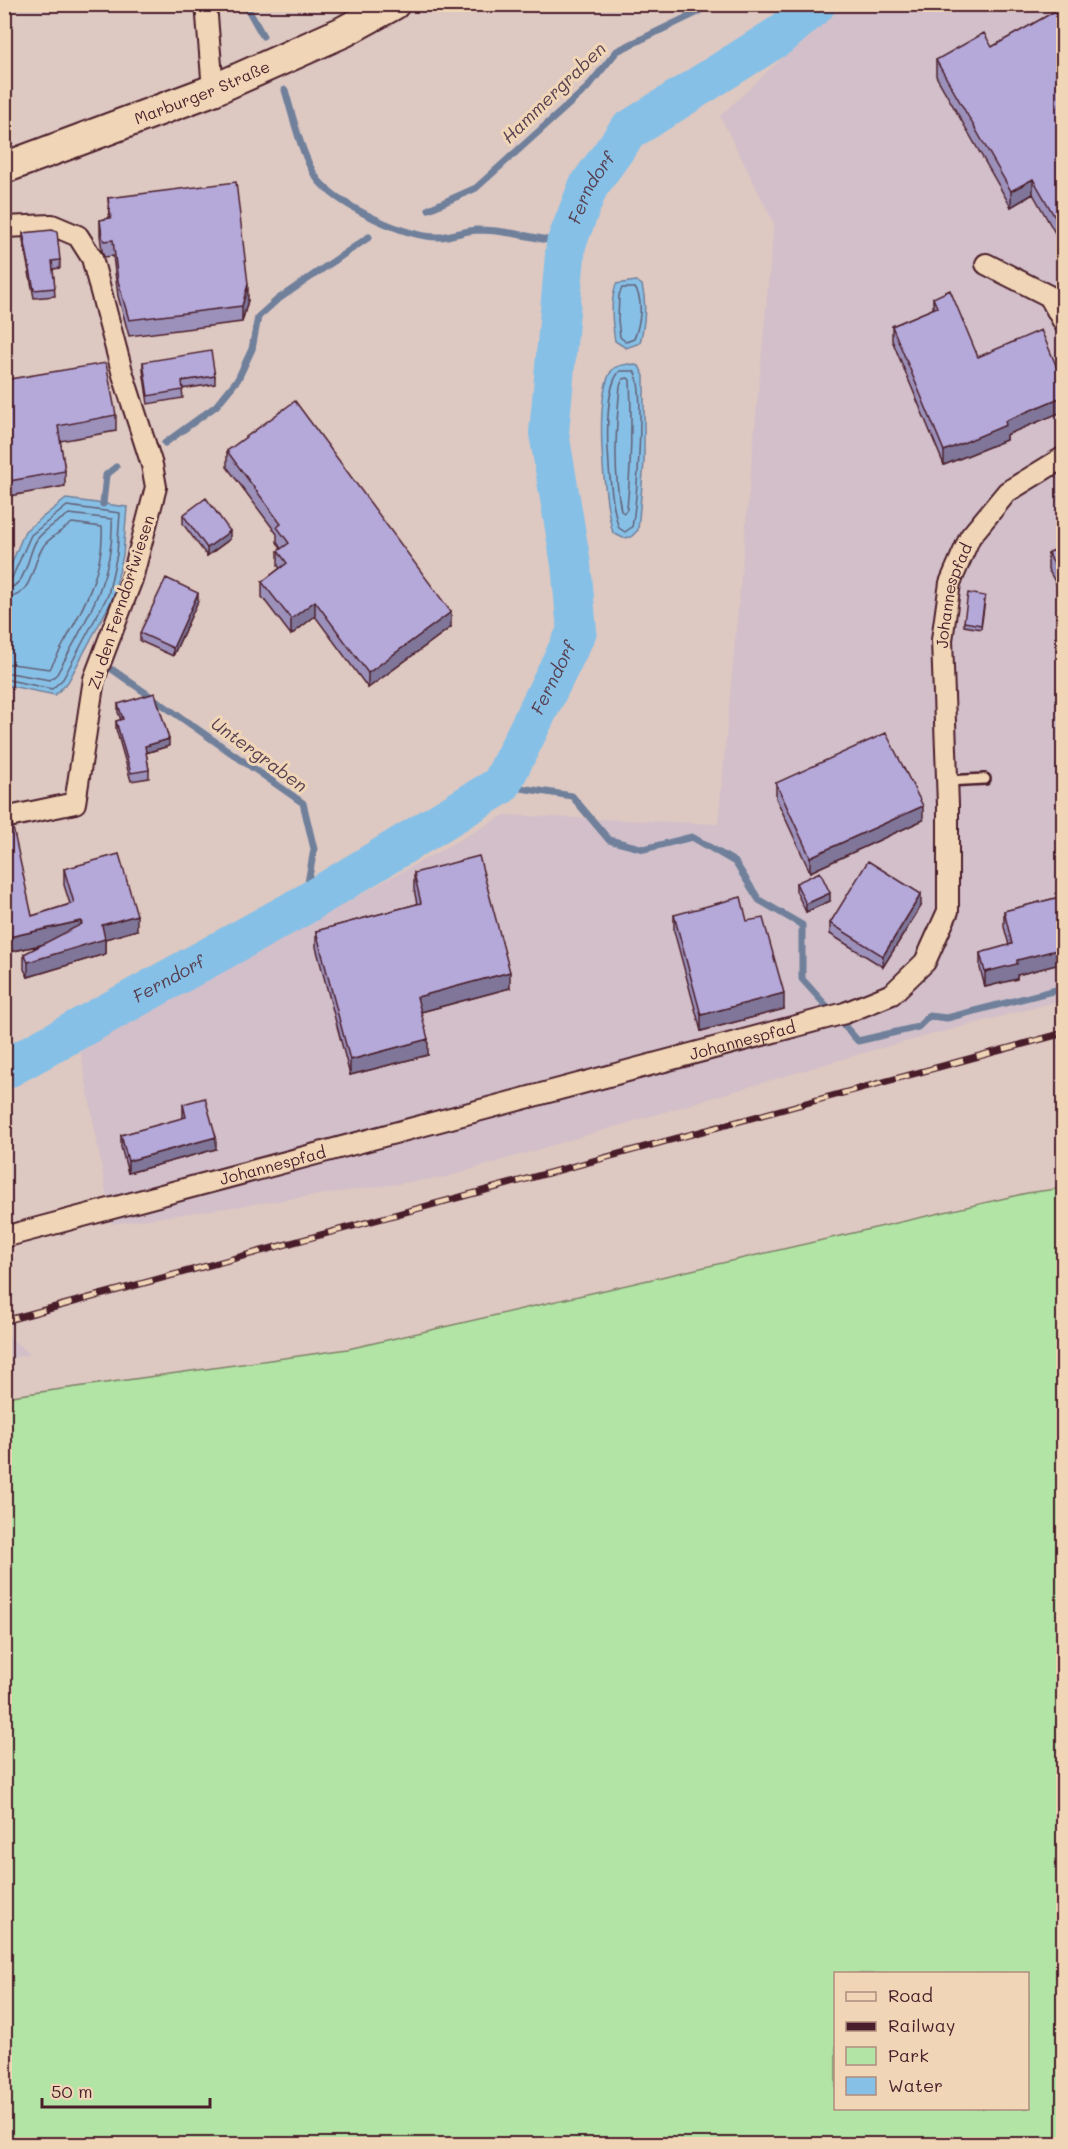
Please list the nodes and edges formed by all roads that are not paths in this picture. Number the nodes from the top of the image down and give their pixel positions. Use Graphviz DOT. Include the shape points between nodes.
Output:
graph roads {
  1 [pos="206,4"];
  2 [pos="394,4"];
  3 [pos="213,90"];
  4 [pos="4,168"];
  5 [pos="4,227"];
  6 [pos="986,264"];
  7 [pos="1064,323"];
  8 [pos="1064,457"];
  9 [pos="985,779"];
  10 [pos="947,781"];
  11 [pos="4,818"];
  12 [pos="4,1237"];
  1 -- 3 [label="street"];
  2 -- 3 [label="main road, Marburger Straße" via="343,32"];
  3 -- 4 [label="main road, Marburger Straße"];
  5 -- 11 [label="street, Zu den Ferndorfwiesen" via="52,225 78,236 92,258 156,487 132,579 94,679 75,803"];
  6 -- 7 [label="street" via="1049,296"];
  8 -- 10 [label="street, Johannespfad" via="1007,492 970,537 950,583 942,640"];
  9 -- 10 [label="lane"];
  10 -- 12 [label="street, Johannespfad" via="948,911 925,962 892,994 844,1013"];
}
